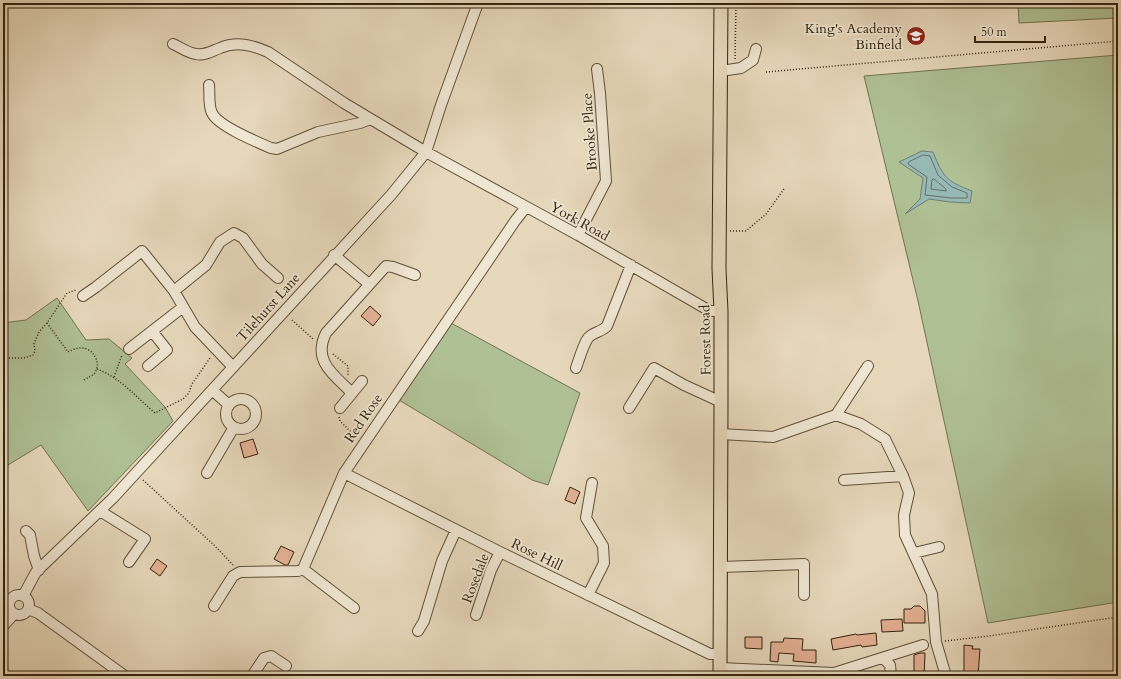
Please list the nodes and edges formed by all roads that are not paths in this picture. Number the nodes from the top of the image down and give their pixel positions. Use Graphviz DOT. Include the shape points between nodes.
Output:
graph roads {
  1 [pos="478,3"];
  2 [pos="721,3"];
  3 [pos="172,44"];
  4 [pos="756,49"];
  5 [pos="597,69"];
  6 [pos="721,71"];
  7 [pos="209,85"];
  8 [pos="370,119"];
  9 [pos="426,152"];
  10 [pos="512,198"];
  11 [pos="526,207"];
  12 [pos="515,221"];
  13 [pos="578,235"];
  14 [pos="334,255"];
  15 [pos="631,265"];
  16 [pos="415,275"];
  17 [pos="278,278"];
  18 [pos="369,284"];
  19 [pos="174,291"];
  20 [pos="83,296"];
  21 [pos="183,307"];
  22 [pos="721,311"];
  23 [pos="152,331"];
  24 [pos="129,349"];
  25 [pos="148,366"];
  26 [pos="868,366"];
  27 [pos="232,367"];
  28 [pos="576,368"];
  29 [pos="362,381"];
  30 [pos="212,390"];
  31 [pos="352,393"];
  32 [pos="721,402"];
  33 [pos="230,405"];
  34 [pos="340,408"];
  35 [pos="629,408"];
  36 [pos="836,416"];
  37 [pos="234,427"];
  38 [pos="721,434"];
  39 [pos="207,473"];
  40 [pos="344,473"];
  41 [pos="903,476"];
  42 [pos="844,480"];
  43 [pos="592,483"];
  44 [pos="100,511"];
  45 [pos="456,530"];
  46 [pos="26,531"];
  47 [pos="939,548"];
  48 [pos="500,552"];
  49 [pos="914,554"];
  50 [pos="129,562"];
  51 [pos="720,567"];
  52 [pos="302,569"];
  53 [pos="39,570"];
  54 [pos="3,592"];
  55 [pos="588,595"];
  56 [pos="804,595"];
  57 [pos="23,596"];
  58 [pos="12,598"];
  59 [pos="214,606"];
  60 [pos="354,608"];
  61 [pos="28,609"];
  62 [pos="14,614"];
  63 [pos="476,615"];
  64 [pos="3,626"];
  65 [pos="418,631"];
  66 [pos="924,645"];
  67 [pos="720,654"];
  68 [pos="883,658"];
  69 [pos="286,666"];
  70 [pos="111,672"];
  71 [pos="720,672"];
  72 [pos="789,674"];
  73 [pos="125,676"];
  74 [pos="252,676"];
  75 [pos="891,676"];
  76 [pos="946,676"];
  1 -- 9 [label="street, Tilehurst Lane"];
  2 -- 6 [label="main road, Forest Road"];
  3 -- 8 [label="street, York Road" via="196,54 206,54 232,44 255,46"];
  4 -- 6 [label="street" via="753,60 741,68"];
  5 -- 13 [label="street, Brooke Place" via="606,181"];
  6 -- 22 [label="main road, Forest Road"];
  7 -- 8 [label="street" via="210,106 216,119 271,148 277,149 318,132"];
  8 -- 9 [label="street, York Road"];
  9 -- 10 [label="street, York Road"];
  9 -- 14 [label="street, Tilehurst Lane" via="391,195"];
  10 -- 11 [label="street, York Road"];
  10 -- 12 [label="street"];
  11 -- 12 [label="street, Red Rose"];
  11 -- 13 [label="street, York Road"];
  12 -- 40 [label="street, Red Rose"];
  13 -- 15 [label="street, York Road"];
  14 -- 18 [label="street"];
  14 -- 27 [label="street, Tilehurst Lane"];
  15 -- 22 [label="street, York Road" via="710,311"];
  15 -- 28 [label="street" via="607,326 588,338"];
  16 -- 18 [label="street" via="386,266"];
  17 -- 19 [label="street" via="262,264 243,238 234,233 220,242 206,265"];
  18 -- 31 [label="street" via="326,333 322,342 321,356 330,370"];
  19 -- 20 [label="street" via="142,251"];
  19 -- 21 [label="street"];
  21 -- 23 [label="street"];
  21 -- 27 [label="street" via="195,327"];
  22 -- 32 [label="main road, Forest Road"];
  23 -- 24 [label="street"];
  23 -- 25 [label="street" via="167,350"];
  26 -- 36 [label="street"];
  27 -- 30 [label="street, Tilehurst Lane"];
  29 -- 31 [label="street"];
  30 -- 33 [label="street"];
  30 -- 44 [label="street, Tilehurst Lane"];
  31 -- 34 [label="street"];
  32 -- 35 [label="street" via="654,368"];
  32 -- 38 [label="main road, Forest Road"];
  33 -- 37 [label="street" via="226,417"];
  33 -- 37 [label="street" via="243,400 252,404 254,409 255,419 249,427"];
  36 -- 38 [label="street" via="773,437"];
  36 -- 41 [label="street" via="861,424 885,439"];
  37 -- 39 [label="street"];
  38 -- 51 [label="main road, Forest Road"];
  40 -- 45 [label="street, Rose Hill"];
  40 -- 52 [label="street, Red Rose"];
  41 -- 42 [label="street"];
  41 -- 49 [label="street" via="909,493 904,515 905,535"];
  43 -- 55 [label="street" via="586,518 603,546 604,563"];
  44 -- 50 [label="street" via="145,539"];
  44 -- 53 [label="street, Tilehurst Lane"];
  45 -- 48 [label="street, Rose Hill"];
  45 -- 65 [label="street" via="442,561 424,621"];
  46 -- 53 [label="street" via="32,540"];
  47 -- 49 [label="street"];
  48 -- 55 [label="street, Rose Hill"];
  48 -- 63 [label="street, Rosedale" via="491,570"];
  49 -- 76 [label="street" via="932,594 936,642"];
  51 -- 56 [label="street" via="804,564"];
  51 -- 67 [label="main road, Forest Road"];
  52 -- 59 [label="street" via="240,572 233,576"];
  52 -- 60 [label="street"];
  53 -- 57 [label="street, Tilehurst Lane"];
  54 -- 58 [label="street"];
  55 -- 67 [label="street, Rose Hill" via="710,654"];
  57 -- 58 [label="street"];
  57 -- 61 [label="street" via="29,602"];
  58 -- 62 [label="street" via="9,608"];
  61 -- 62 [label="street" via="21,615"];
  61 -- 70 [label="street" via="38,613"];
  62 -- 64 [label="street"];
  66 -- 68 [label="street"];
  67 -- 71 [label="main road, Forest Road"];
  68 -- 72 [label="street" via="834,673"];
  68 -- 75 [label="street" via="890,665"];
  69 -- 74 [label="street" via="271,656 264,658"];
  70 -- 73 [label="street"];
  71 -- 72 [label="street"];
}
